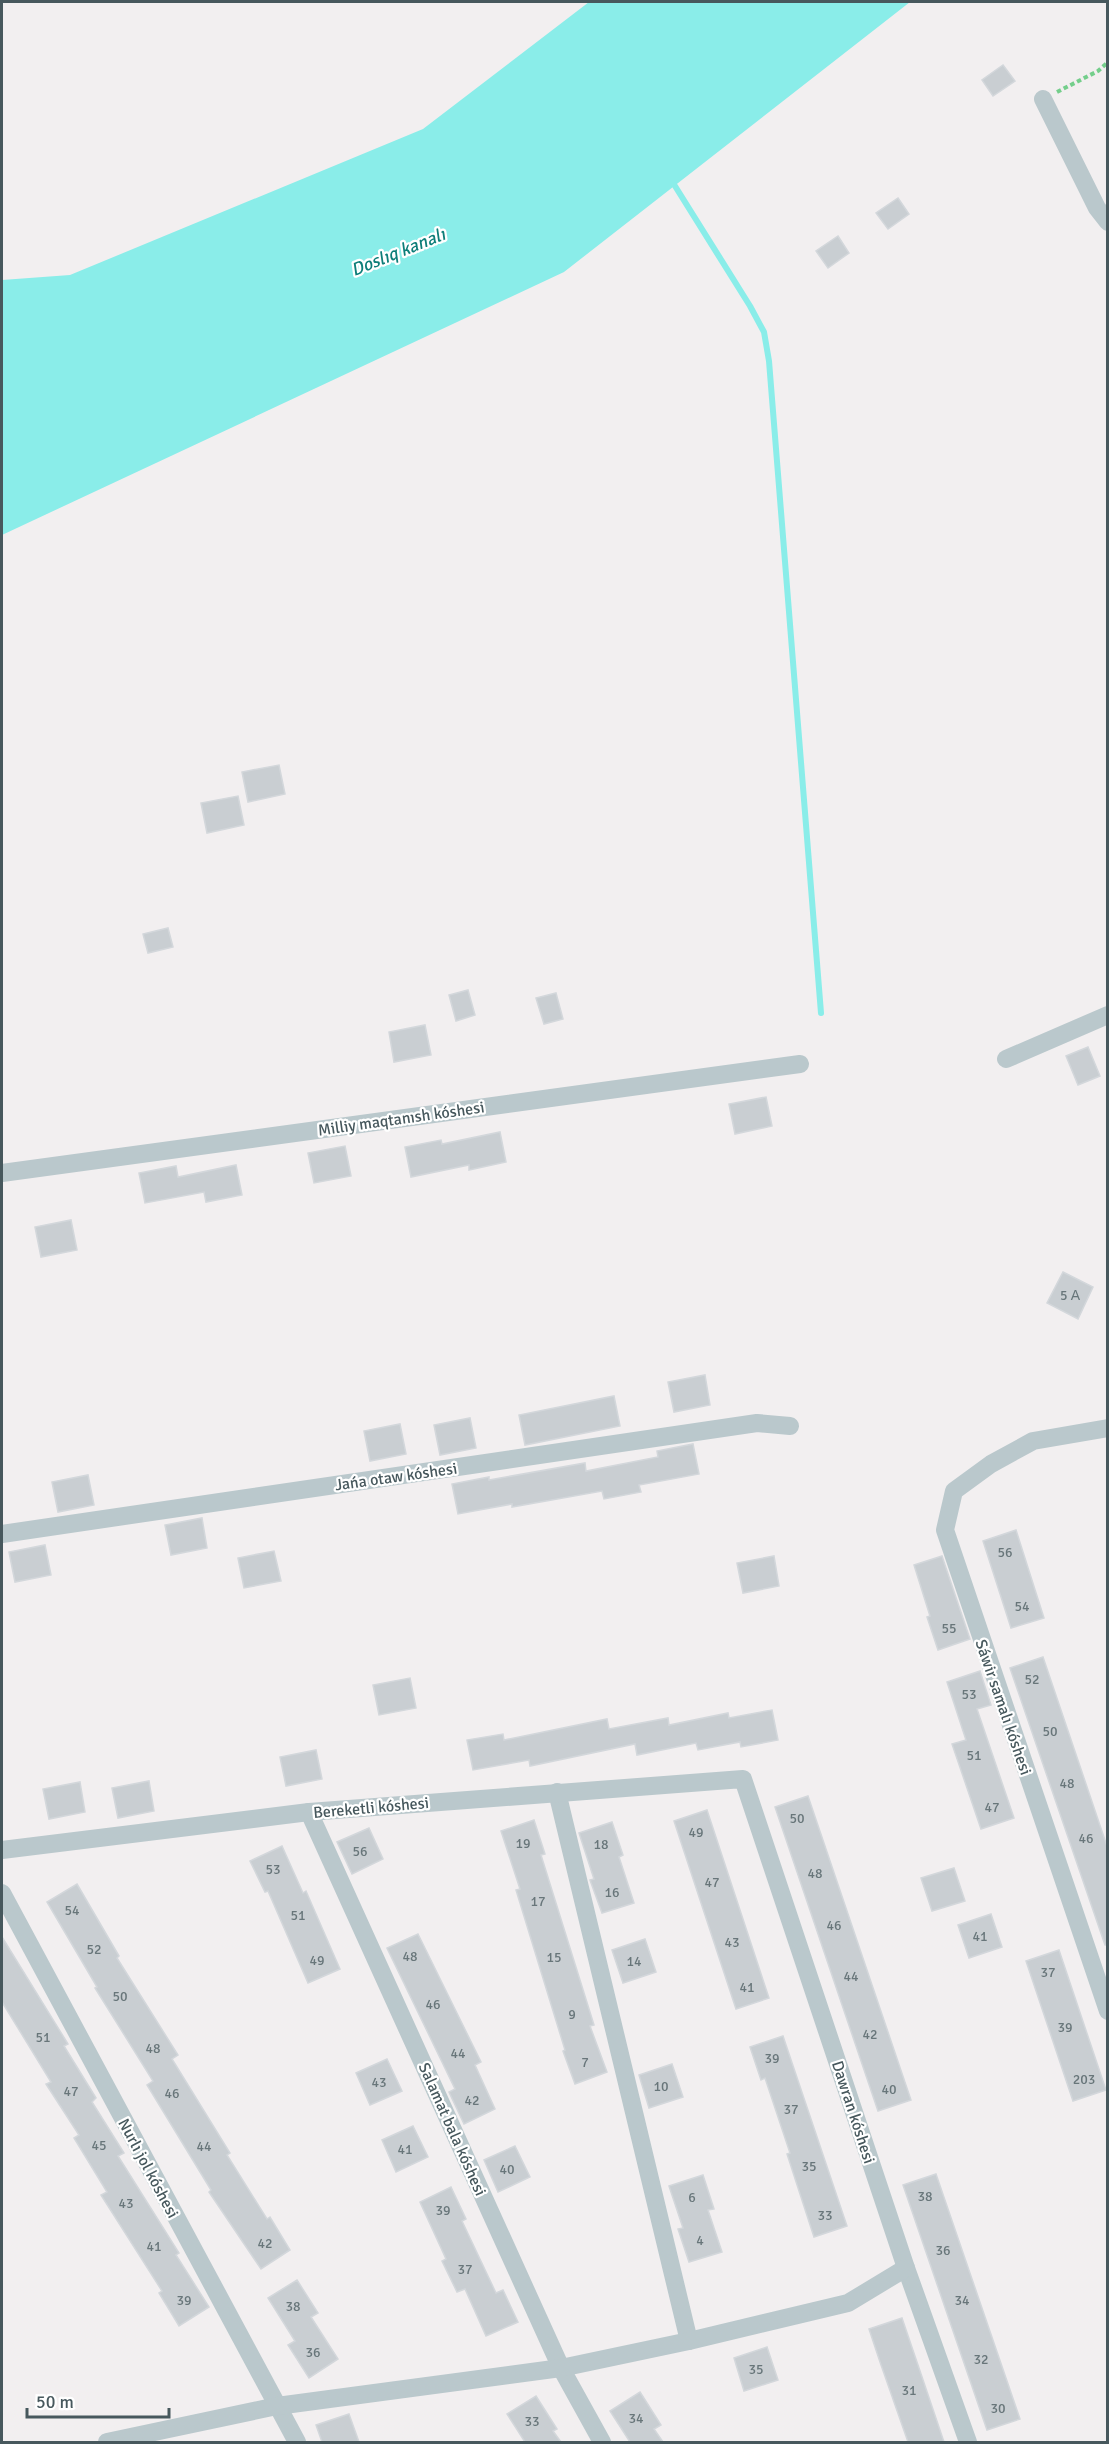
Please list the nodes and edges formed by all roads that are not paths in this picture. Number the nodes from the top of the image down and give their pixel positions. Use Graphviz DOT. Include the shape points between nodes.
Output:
graph roads {
  1 [pos="1043,99"];
  2 [pos="1107,222"];
  3 [pos="1107,1015"];
  4 [pos="1006,1059"];
  5 [pos="800,1064"];
  6 [pos="2,1173"];
  7 [pos="790,1426"];
  8 [pos="1107,1428"];
  9 [pos="2,1534"];
  10 [pos="743,1779"];
  11 [pos="557,1792"];
  12 [pos="309,1812"];
  13 [pos="2,1850"];
  14 [pos="2,1893"];
  15 [pos="1107,2011"];
  16 [pos="906,2268"];
  17 [pos="689,2341"];
  18 [pos="561,2368"];
  19 [pos="277,2406"];
  20 [pos="107,2442"];
  21 [pos="297,2442"];
  22 [pos="602,2442"];
  23 [pos="968,2442"];
  1 -- 2 [label="street"];
  3 -- 4 [label="street"];
  5 -- 6 [label="street, Milliy maqtanısh kóshesi"];
  7 -- 9 [label="street, Jańa otaw kóshesi" via="757,1423"];
  8 -- 15 [label="street, Sáwir samalı kóshesi" via="1033,1441 991,1464 954,1491 945,1530"];
  10 -- 11 [label="street, Bereketli kóshesi"];
  10 -- 16 [label="street, Dawran kóshesi"];
  11 -- 12 [label="street, Bereketli kóshesi"];
  11 -- 17 [label="street"];
  12 -- 13 [label="street, Bereketli kóshesi"];
  12 -- 18 [label="street, Salamat bala kóshesi"];
  14 -- 19 [label="street, Nurlı jol kóshesi"];
  16 -- 17 [label="street" via="848,2302"];
  16 -- 23 [label="street, Dawran kóshesi"];
  17 -- 18 [label="street"];
  18 -- 19 [label="street"];
  18 -- 22 [label="street, Salamat bala kóshesi"];
  19 -- 20 [label="street"];
  19 -- 21 [label="street, Nurlı jol kóshesi"];
}
